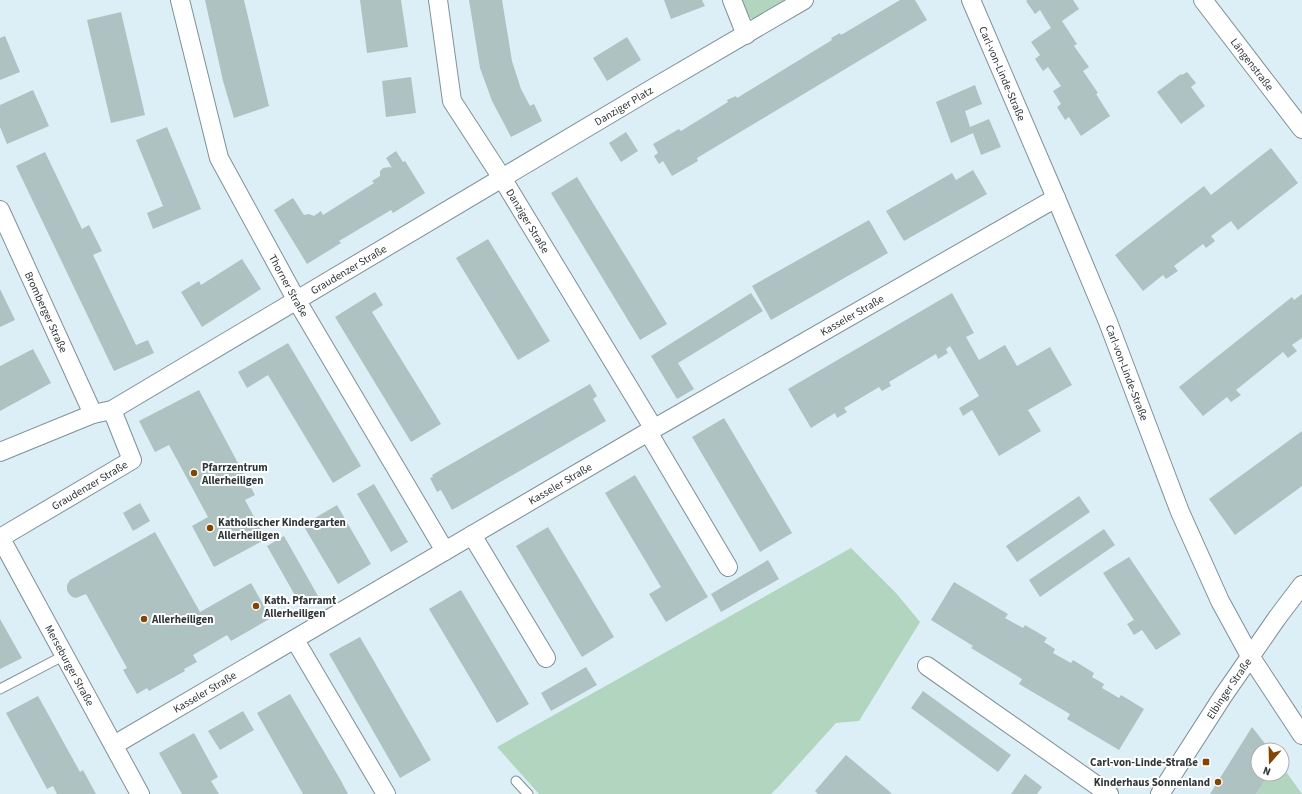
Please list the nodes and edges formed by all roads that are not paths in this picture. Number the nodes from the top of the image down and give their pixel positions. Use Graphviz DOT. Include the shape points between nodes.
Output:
graph roads {
  1 [pos="180,0"];
  2 [pos="438,0"];
  3 [pos="732,0"];
  4 [pos="804,0"];
  5 [pos="971,0"];
  6 [pos="1203,0"];
  7 [pos="746,35"];
  8 [pos="1302,129"];
  9 [pos="502,178"];
  10 [pos="1056,198"];
  11 [pos="0,210"];
  12 [pos="297,301"];
  13 [pos="112,410"];
  14 [pos="93,414"];
  15 [pos="651,431"];
  16 [pos="0,452"];
  17 [pos="472,535"];
  18 [pos="0,537"];
  19 [pos="445,551"];
  20 [pos="728,567"];
  21 [pos="1302,585"];
  22 [pos="295,640"];
  23 [pos="65,655"];
  24 [pos="1250,656"];
  25 [pos="546,658"];
  26 [pos="927,666"];
  27 [pos="0,689"];
  28 [pos="1302,735"];
  29 [pos="114,745"];
  30 [pos="516,781"];
  31 [pos="140,794"];
  32 [pos="386,794"];
  33 [pos="528,794"];
  34 [pos="1109,794"];
  35 [pos="1160,794"];
  1 -- 12 [label="street, Thorner Straße" via="220,158"];
  2 -- 9 [label="street, Danziger Straße" via="452,101"];
  3 -- 7 [label="street"];
  4 -- 7 [label="street, Danziger Platz"];
  5 -- 10 [label="street, Carl-von-Linde-Straße"];
  6 -- 8 [label="street, Längenstraße"];
  7 -- 9 [label="street, Danziger Platz"];
  9 -- 12 [label="street, Graudenzer Straße"];
  9 -- 15 [label="street, Danziger Straße"];
  10 -- 15 [label="street, Kasseler Straße"];
  10 -- 24 [label="street, Carl-von-Linde-Straße" via="1108,322 1180,512 1220,601"];
  11 -- 14 [label="street, Bromberger Straße"];
  12 -- 13 [label="street, Graudenzer Straße"];
  12 -- 19 [label="street, Thorner Straße"];
  13 -- 14 [label="street, Graudenzer Straße"];
  13 -- 18 [label="street, Graudenzer Straße" via="132,460"];
  14 -- 16 [label="street, Graudenzer Straße"];
  15 -- 17 [label="street, Kasseler Straße"];
  15 -- 20 [label="street"];
  17 -- 19 [label="street, Kasseler Straße"];
  17 -- 25 [label="street"];
  18 -- 23 [label="street, Merseburger Straße"];
  19 -- 22 [label="street, Kasseler Straße"];
  21 -- 24 [label="street, Elbinger Straße"];
  22 -- 29 [label="street, Kasseler Straße"];
  22 -- 32 [label="street"];
  23 -- 27 [label="lane"];
  23 -- 29 [label="street, Merseburger Straße"];
  24 -- 28 [label="street, Carl-von-Linde-Straße"];
  24 -- 35 [label="street, Elbinger Straße"];
  26 -- 34 [label="street"];
  29 -- 31 [label="street, Merseburger Straße"];
  30 -- 33 [label="lane"];
}
